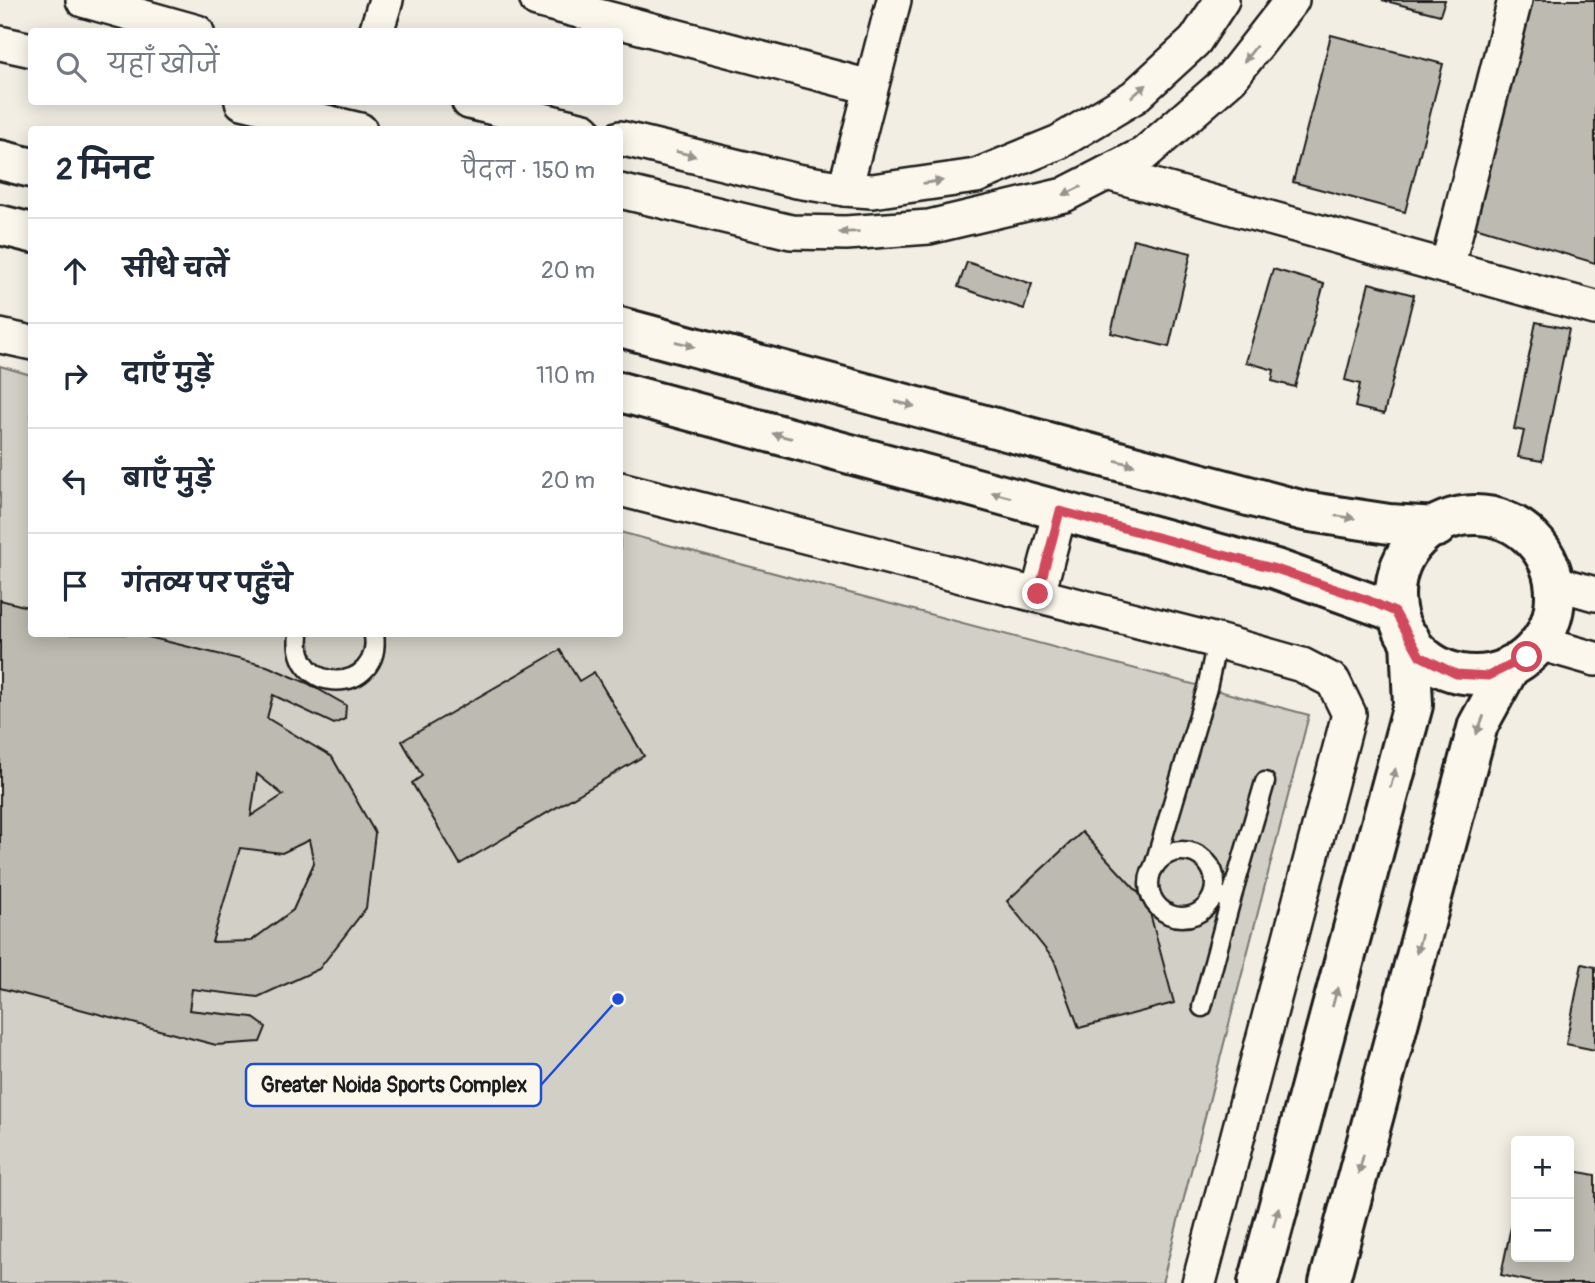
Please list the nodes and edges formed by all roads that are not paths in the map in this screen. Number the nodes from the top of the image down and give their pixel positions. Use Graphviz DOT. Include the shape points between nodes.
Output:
graph roads {
  1 [pos="83,0"];
  2 [pos="386,0"];
  3 [pos="537,0"];
  4 [pos="894,0"];
  5 [pos="1222,0"];
  6 [pos="1292,0"];
  7 [pos="1515,0"];
  8 [pos="162,18"];
  9 [pos="187,28"];
  10 [pos="377,28"];
  11 [pos="0,43"];
  12 [pos="28,49"];
  13 [pos="870,87"];
  14 [pos="255,105"];
  15 [pos="481,105"];
  16 [pos="343,126"];
  17 [pos="568,126"];
  18 [pos="623,139"];
  19 [pos="0,160"];
  20 [pos="28,167"];
  21 [pos="1107,173"];
  22 [pos="845,189"];
  23 [pos="623,192"];
  24 [pos="0,225"];
  25 [pos="28,232"];
  26 [pos="1447,267"];
  27 [pos="1595,308"];
  28 [pos="623,328"];
  29 [pos="0,336"];
  30 [pos="28,342"];
  31 [pos="623,393"];
  32 [pos="623,490"];
  33 [pos="1060,511"];
  34 [pos="1437,527"];
  35 [pos="1553,582"];
  36 [pos="1038,594"];
  37 [pos="1595,594"];
  38 [pos="1403,626"];
  39 [pos="299,637"];
  40 [pos="374,637"];
  41 [pos="1217,641"];
  42 [pos="1525,654"];
  43 [pos="1595,659"];
  44 [pos="1265,782"];
  45 [pos="1154,867"];
  46 [pos="1222,897"];
  47 [pos="1202,1007"];
  48 [pos="1199,1283"];
  49 [pos="1258,1283"];
  50 [pos="1329,1283"];
  1 -- 8 [label="street"];
  2 -- 10 [label="street"];
  3 -- 13 [label="street"];
  4 -- 13 [label="street"];
  22 -- 5 [label="street, one-way" via="872,191 976,176 1059,142 1134,97 1195,41"];
  6 -- 21 [label="street, one-way" via="1231,78 1144,154"];
  7 -- 26 [label="street"];
  8 -- 9 [label="street"];
  11 -- 12 [label="street"];
  13 -- 22 [label="street"];
  14 -- 16 [label="street"];
  15 -- 17 [label="street"];
  18 -- 22 [label="street, one-way"];
  19 -- 20 [label="street"];
  21 -- 23 [label="street, one-way" via="1065,195 929,227 846,233 792,232"];
  21 -- 26 [label="street"];
  24 -- 25 [label="street"];
  26 -- 27 [label="street"];
  28 -- 34 [label="street, one-way" via="1304,511"];
  29 -- 30 [label="street"];
  33 -- 31 [label="street, one-way"];
  32 -- 36 [label="street"];
  33 -- 36 [label="street"];
  33 -- 38 [label="street" via="1276,569 1368,600"];
  34 -- 35 [label="street" via="1454,517 1477,514 1498,518 1531,538 1551,568"];
  34 -- 38 [label="street" via="1414,541 1397,569"];
  35 -- 37 [label="street"];
  35 -- 42 [label="street" via="1556,593 1546,634"];
  36 -- 41 [label="street"];
  38 -- 42 [label="street" via="1420,656 1456,674 1488,676"];
  49 -- 38 [label="street, one-way" via="1413,705"];
  39 -- 40 [label="lane" via="306,666 338,681 362,672 371,661"];
  41 -- 45 [label="lane"];
  41 -- 48 [label="street" via="1302,664 1333,681 1349,714"];
  42 -- 43 [label="street"];
  42 -- 50 [label="street, one-way" via="1478,725"];
  44 -- 46 [label="lane"];
  45 -- 46 [label="lane" via="1170,854 1195,853 1212,870"];
  45 -- 46 [label="lane" via="1149,878 1151,895 1166,914 1191,917"];
  46 -- 47 [label="lane"];
}
